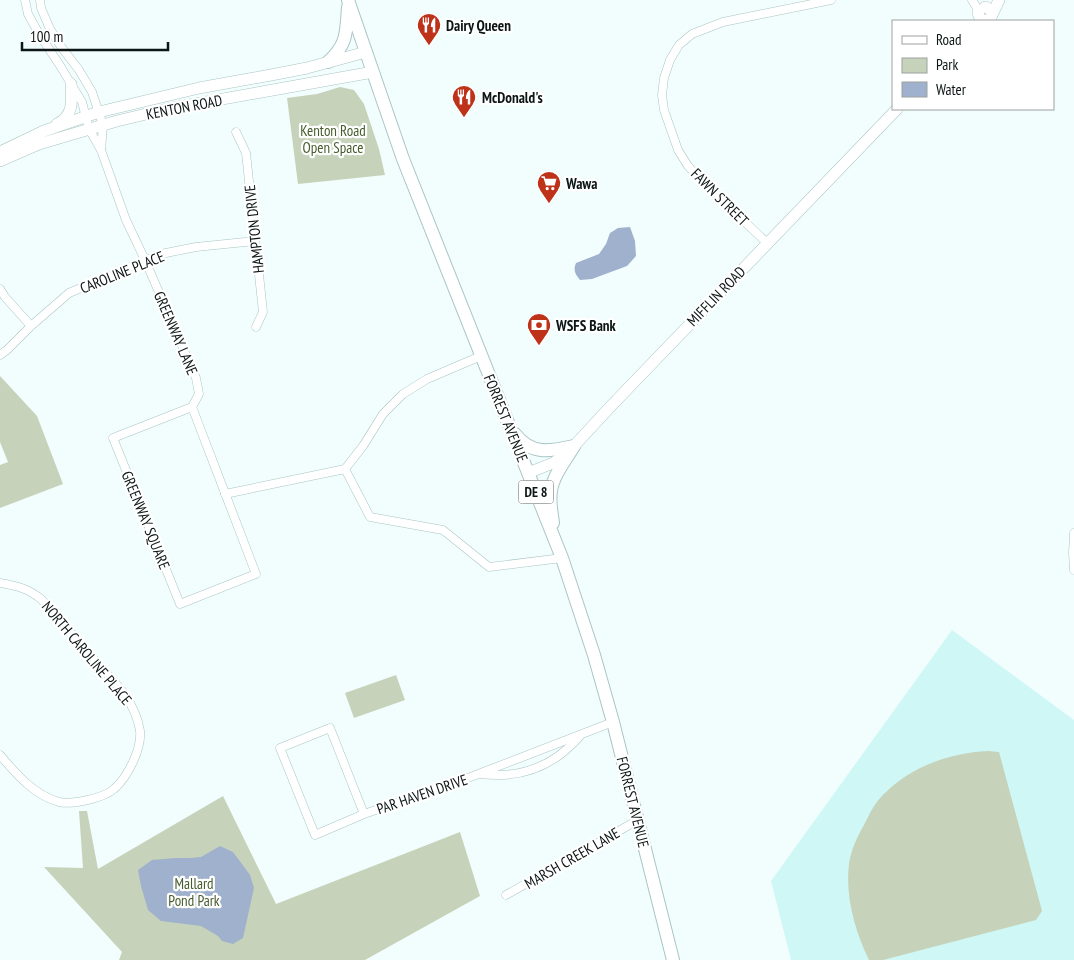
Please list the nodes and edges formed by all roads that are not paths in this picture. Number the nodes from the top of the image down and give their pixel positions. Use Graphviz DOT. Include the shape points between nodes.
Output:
graph roads {
  1 [pos="25,0"];
  2 [pos="40,0"];
  3 [pos="831,0"];
  4 [pos="972,0"];
  5 [pos="998,0"];
  6 [pos="348,1"];
  7 [pos="983,15"];
  8 [pos="366,52"];
  9 [pos="328,62"];
  10 [pos="373,72"];
  11 [pos="71,84"];
  12 [pos="896,110"];
  13 [pos="98,112"];
  14 [pos="86,116"];
  15 [pos="103,125"];
  16 [pos="88,128"];
  17 [pos="44,132"];
  18 [pos="236,132"];
  19 [pos="101,150"];
  20 [pos="0,152"];
  21 [pos="0,161"];
  22 [pos="255,241"];
  23 [pos="767,243"];
  24 [pos="145,260"];
  25 [pos="0,289"];
  26 [pos="31,326"];
  27 [pos="256,327"];
  28 [pos="0,355"];
  29 [pos="481,356"];
  30 [pos="192,407"];
  31 [pos="510,428"];
  32 [pos="574,446"];
  33 [pos="345,469"];
  34 [pos="528,473"];
  35 [pos="225,494"];
  36 [pos="1074,532"];
  37 [pos="555,540"];
  38 [pos="562,558"];
  39 [pos="1074,570"];
  40 [pos="0,582"];
  41 [pos="613,722"];
  42 [pos="581,734"];
  43 [pos="0,755"];
  44 [pos="479,774"];
  45 [pos="364,814"];
  46 [pos="638,820"];
  47 [pos="506,895"];
  48 [pos="673,960"];
  1 -- 11 [label="street" via="36,29"];
  2 -- 13 [label="street" via="50,29 92,92"];
  3 -- 23 [label="street, FAWN STREET" via="723,22 692,34 679,45 664,78 664,110 678,150 701,180"];
  4 -- 7 [label="street"];
  5 -- 7 [label="main road"];
  6 -- 8 [label="highway, FORREST AVENUE / DE 8"];
  6 -- 9 [label="highway" via="346,34 338,53"];
  8 -- 9 [label="main road, KENTON ROAD"];
  8 -- 10 [label="highway, FORREST AVENUE / DE 8"];
  9 -- 13 [label="main road, KENTON ROAD"];
  10 -- 15 [label="main road, KENTON ROAD"];
  10 -- 29 [label="highway, FORREST AVENUE / DE 8" via="403,158"];
  11 -- 14 [label="street"];
  11 -- 17 [label="main road" via="70,112 63,121"];
  12 -- 23 [label="main road, MIFFLIN ROAD"];
  13 -- 14 [label="main road, KENTON ROAD"];
  13 -- 15 [label="street"];
  14 -- 16 [label="street"];
  14 -- 17 [label="main road, KENTON ROAD"];
  15 -- 16 [label="main road, KENTON ROAD"];
  15 -- 19 [label="street, GREENWAY LANE"];
  16 -- 19 [label="street, GREENWAY LANE"];
  16 -- 21 [label="main road, KENTON ROAD"];
  17 -- 20 [label="main road, KENTON ROAD"];
  18 -- 22 [label="street, HAMPTON DRIVE" via="246,154"];
  19 -- 24 [label="street, GREENWAY LANE" via="126,220"];
  22 -- 24 [label="street, CAROLINE PLACE" via="196,247"];
  22 -- 27 [label="street, HAMPTON DRIVE" via="263,312"];
  23 -- 32 [label="main road, MIFFLIN ROAD"];
  24 -- 26 [label="street, CAROLINE PLACE" via="69,293"];
  24 -- 30 [label="street, GREENWAY LANE" via="196,378 199,394"];
  25 -- 26 [label="street"];
  26 -- 28 [label="street"];
  29 -- 31 [label="highway, FORREST AVENUE / DE 8"];
  29 -- 33 [label="street" via="427,379 403,394 383,414"];
  30 -- 35 [label="street"];
  30 -- 35 [label="street, GREENWAY SQUARE" via="114,438 180,604 256,574"];
  31 -- 32 [label="highway" via="523,443 538,450"];
  31 -- 34 [label="highway, FORREST AVENUE / DE 8"];
  32 -- 34 [label="main road, MIFFLIN ROAD" via="553,463"];
  32 -- 37 [label="highway" via="551,488"];
  33 -- 35 [label="street"];
  33 -- 38 [label="street" via="370,517 443,530 489,567"];
  34 -- 37 [label="highway, FORREST AVENUE / DE 8"];
  36 -- 39 [label="street"];
  37 -- 38 [label="highway, FORREST AVENUE / DE 8"];
  38 -- 41 [label="highway, FORREST AVENUE / DE 8"];
  40 -- 43 [label="street, NORTH CAROLINE PLACE" via="31,591 48,606 124,693 134,709 140,742 129,770 114,790 81,802 61,802 40,794"];
  41 -- 42 [label="street, PAR HAVEN DRIVE"];
  41 -- 46 [label="highway, FORREST AVENUE / DE 8"];
  42 -- 44 [label="street, PAR HAVEN DRIVE"];
  42 -- 44 [label="street, PAR HAVEN DRIVE" via="560,756 548,763 512,774"];
  44 -- 45 [label="street, PAR HAVEN DRIVE"];
  45 -- 45 [label="street, PAR HAVEN DRIVE" via="315,835 280,748 330,728"];
  46 -- 47 [label="street, MARSH CREEK LANE"];
  46 -- 48 [label="highway, FORREST AVENUE / DE 8"];
}
